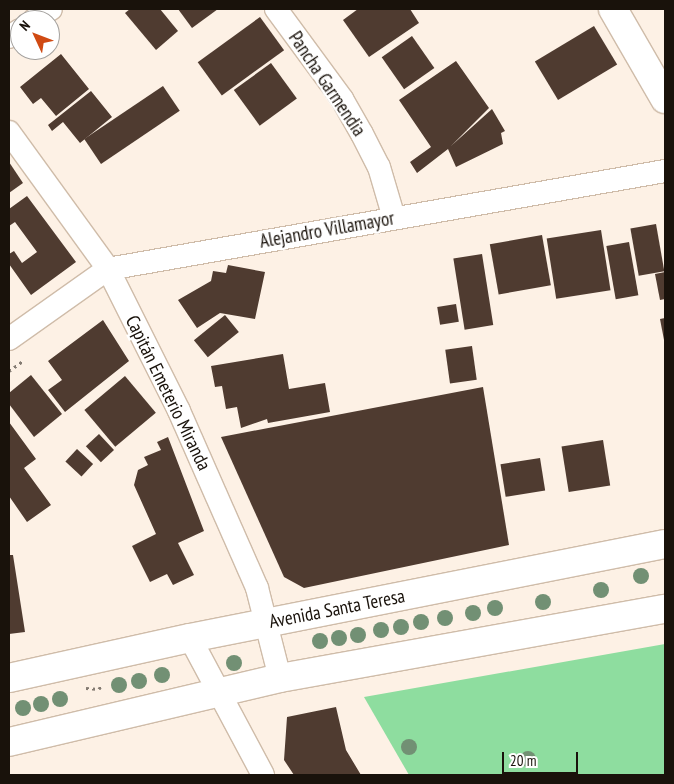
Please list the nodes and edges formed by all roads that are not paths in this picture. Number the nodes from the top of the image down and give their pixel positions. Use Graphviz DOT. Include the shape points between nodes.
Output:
graph roads {
  1 [pos="276,9"];
  2 [pos="613,9"];
  3 [pos="665,99"];
  4 [pos="9,132"];
  5 [pos="665,171"];
  6 [pos="394,218"];
  7 [pos="108,269"];
  8 [pos="9,339"];
  9 [pos="665,544"];
  10 [pos="665,609"];
  11 [pos="264,623"];
  12 [pos="190,638"];
  13 [pos="9,678"];
  14 [pos="280,678"];
  15 [pos="218,694"];
  16 [pos="9,742"];
  17 [pos="264,775"];
  1 -- 6 [label="street, Pancha Garmendia" via="358,127 379,167"];
  2 -- 3 [label="main road"];
  4 -- 7 [label="street, Capitán Emeterio Miranda"];
  5 -- 6 [label="street, Alejandro Villamayor"];
  6 -- 7 [label="street, Alejandro Villamayor"];
  7 -- 8 [label="street, Alejandro Villamayor"];
  7 -- 11 [label="street, Capitán Emeterio Miranda" via="196,448 257,588"];
  9 -- 11 [label="main road, Avenida Santa Teresa"];
  10 -- 14 [label="main road"];
  11 -- 12 [label="main road, Avenida Santa Teresa"];
  11 -- 14 [label="street, Capitán Emeterio Miranda"];
  12 -- 13 [label="main road, Avenida Santa Teresa"];
  12 -- 15 [label="street"];
  14 -- 15 [label="main road"];
  15 -- 16 [label="main road"];
  15 -- 17 [label="street"];
}
